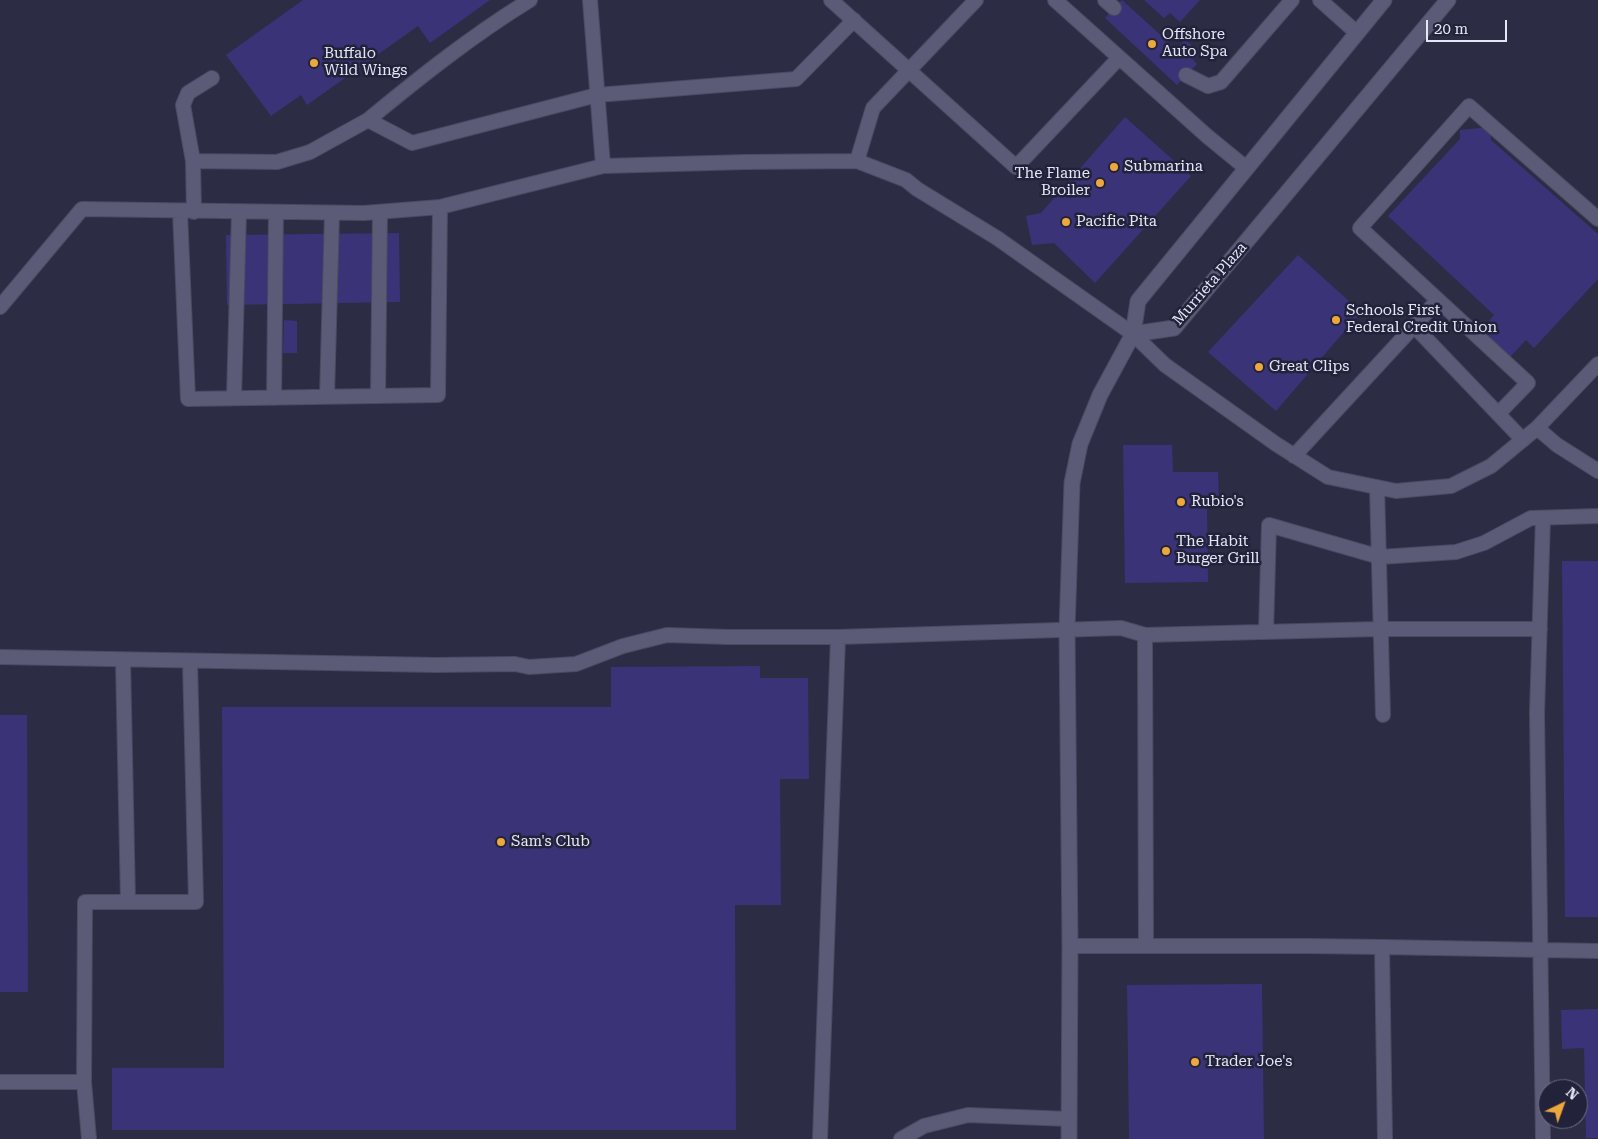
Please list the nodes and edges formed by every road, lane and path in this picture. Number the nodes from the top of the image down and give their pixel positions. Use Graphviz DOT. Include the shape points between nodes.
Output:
graph roads {
  1 [pos="530,0"];
  2 [pos="590,0"];
  3 [pos="831,0"];
  4 [pos="976,0"];
  5 [pos="1055,0"];
  6 [pos="1292,0"];
  7 [pos="1320,0"];
  8 [pos="1384,0"];
  9 [pos="1448,0"];
  10 [pos="854,20"];
  11 [pos="1357,32"];
  12 [pos="1119,58"];
  13 [pos="909,70"];
  14 [pos="1186,75"];
  15 [pos="212,78"];
  16 [pos="597,96"];
  17 [pos="368,120"];
  18 [pos="193,161"];
  19 [pos="857,161"];
  20 [pos="603,166"];
  21 [pos="1246,168"];
  22 [pos="440,207"];
  23 [pos="180,212"];
  24 [pos="194,212"];
  25 [pos="239,212"];
  26 [pos="276,212"];
  27 [pos="380,212"];
  28 [pos="332,213"];
  29 [pos="1598,219"];
  30 [pos="1438,300"];
  31 [pos="0,307"];
  32 [pos="1414,326"];
  33 [pos="1133,334"];
  34 [pos="1598,364"];
  35 [pos="378,396"];
  36 [pos="327,397"];
  37 [pos="234,398"];
  38 [pos="274,398"];
  39 [pos="1498,414"];
  40 [pos="1537,428"];
  41 [pos="1523,440"];
  42 [pos="1294,456"];
  43 [pos="1598,471"];
  44 [pos="1377,487"];
  45 [pos="1598,516"];
  46 [pos="1543,518"];
  47 [pos="1380,557"];
  48 [pos="1067,629"];
  49 [pos="1379,629"];
  50 [pos="1540,629"];
  51 [pos="1266,632"];
  52 [pos="1145,635"];
  53 [pos="838,636"];
  54 [pos="0,657"];
  55 [pos="123,660"];
  56 [pos="190,662"];
  57 [pos="1383,715"];
  58 [pos="128,901"];
  59 [pos="1146,945"];
  60 [pos="1070,946"];
  61 [pos="1382,947"];
  62 [pos="1541,949"];
  63 [pos="1598,951"];
  64 [pos="0,1082"];
  65 [pos="84,1082"];
  66 [pos="1070,1119"];
  67 [pos="89,1139"];
  68 [pos="820,1139"];
  69 [pos="901,1139"];
  70 [pos="1069,1139"];
  71 [pos="1385,1139"];
  72 [pos="1543,1139"];
  1 -- 17 [label="lane" via="488,26"];
  2 -- 16 [label="lane"];
  3 -- 10 [label="lane"];
  4 -- 13 [label="lane"];
  5 -- 12 [label="lane"];
  6 -- 14 [label="lane" via="1221,82 1208,86"];
  7 -- 11 [label="lane"];
  8 -- 11 [label="street"];
  9 -- 33 [label="street, Murrieta Plaza" via="1174,328"];
  10 -- 13 [label="lane"];
  10 -- 16 [label="lane" via="796,79"];
  11 -- 21 [label="street"];
  12 -- 13 [label="lane" via="1016,167"];
  12 -- 21 [label="lane"];
  13 -- 19 [label="lane" via="873,108"];
  15 -- 18 [label="lane" via="188,93 183,105"];
  16 -- 17 [label="lane" via="412,143"];
  16 -- 20 [label="lane"];
  17 -- 18 [label="lane" via="310,152 277,162"];
  18 -- 24 [label="lane"];
  19 -- 20 [label="lane"];
  19 -- 33 [label="lane" via="906,180 997,238"];
  20 -- 22 [label="lane"];
  21 -- 33 [label="street" via="1138,300"];
  22 -- 27 [label="lane"];
  22 -- 35 [label="lane" via="438,395"];
  23 -- 24 [label="lane"];
  23 -- 31 [label="lane" via="82,209"];
  23 -- 37 [label="lane" via="188,399"];
  24 -- 25 [label="lane"];
  25 -- 26 [label="lane"];
  25 -- 37 [label="lane"];
  26 -- 28 [label="lane"];
  26 -- 38 [label="lane"];
  27 -- 28 [label="lane"];
  27 -- 35 [label="lane"];
  28 -- 36 [label="lane"];
  29 -- 30 [label="lane" via="1469,106 1360,228"];
  30 -- 32 [label="lane"];
  30 -- 39 [label="lane" via="1528,383"];
  32 -- 39 [label="lane"];
  32 -- 42 [label="lane"];
  33 -- 42 [label="lane" via="1165,365"];
  33 -- 48 [label="street" via="1100,395 1080,444 1072,483"];
  34 -- 40 [label="lane"];
  35 -- 36 [label="lane"];
  36 -- 38 [label="lane"];
  37 -- 38 [label="lane"];
  39 -- 41 [label="lane"];
  40 -- 41 [label="lane"];
  40 -- 43 [label="lane"];
  41 -- 44 [label="lane" via="1491,466 1452,486 1396,491"];
  42 -- 44 [label="lane" via="1328,477"];
  44 -- 47 [label="lane"];
  45 -- 46 [label="lane"];
  46 -- 47 [label="lane" via="1531,518 1484,543 1456,552"];
  46 -- 50 [label="lane"];
  47 -- 49 [label="lane"];
  47 -- 51 [label="lane" via="1269,525"];
  48 -- 52 [label="lane" via="1121,628"];
  48 -- 53 [label="lane"];
  48 -- 60 [label="street"];
  49 -- 50 [label="lane"];
  49 -- 51 [label="lane"];
  49 -- 57 [label="lane"];
  50 -- 62 [label="lane" via="1537,713"];
  51 -- 52 [label="lane"];
  52 -- 59 [label="lane"];
  53 -- 56 [label="lane" via="666,635 623,646 576,664 529,667 515,664"];
  53 -- 68 [label="lane"];
  54 -- 55 [label="lane"];
  55 -- 56 [label="lane"];
  55 -- 58 [label="lane"];
  56 -- 58 [label="lane" via="196,902"];
  58 -- 65 [label="lane" via="85,902"];
  59 -- 60 [label="lane"];
  59 -- 61 [label="lane"];
  60 -- 66 [label="street"];
  61 -- 62 [label="lane"];
  61 -- 71 [label="lane"];
  62 -- 63 [label="lane"];
  62 -- 72 [label="lane"];
  64 -- 65 [label="lane"];
  65 -- 67 [label="lane"];
  66 -- 69 [label="lane" via="968,1115 924,1126"];
  66 -- 70 [label="street"];
}
